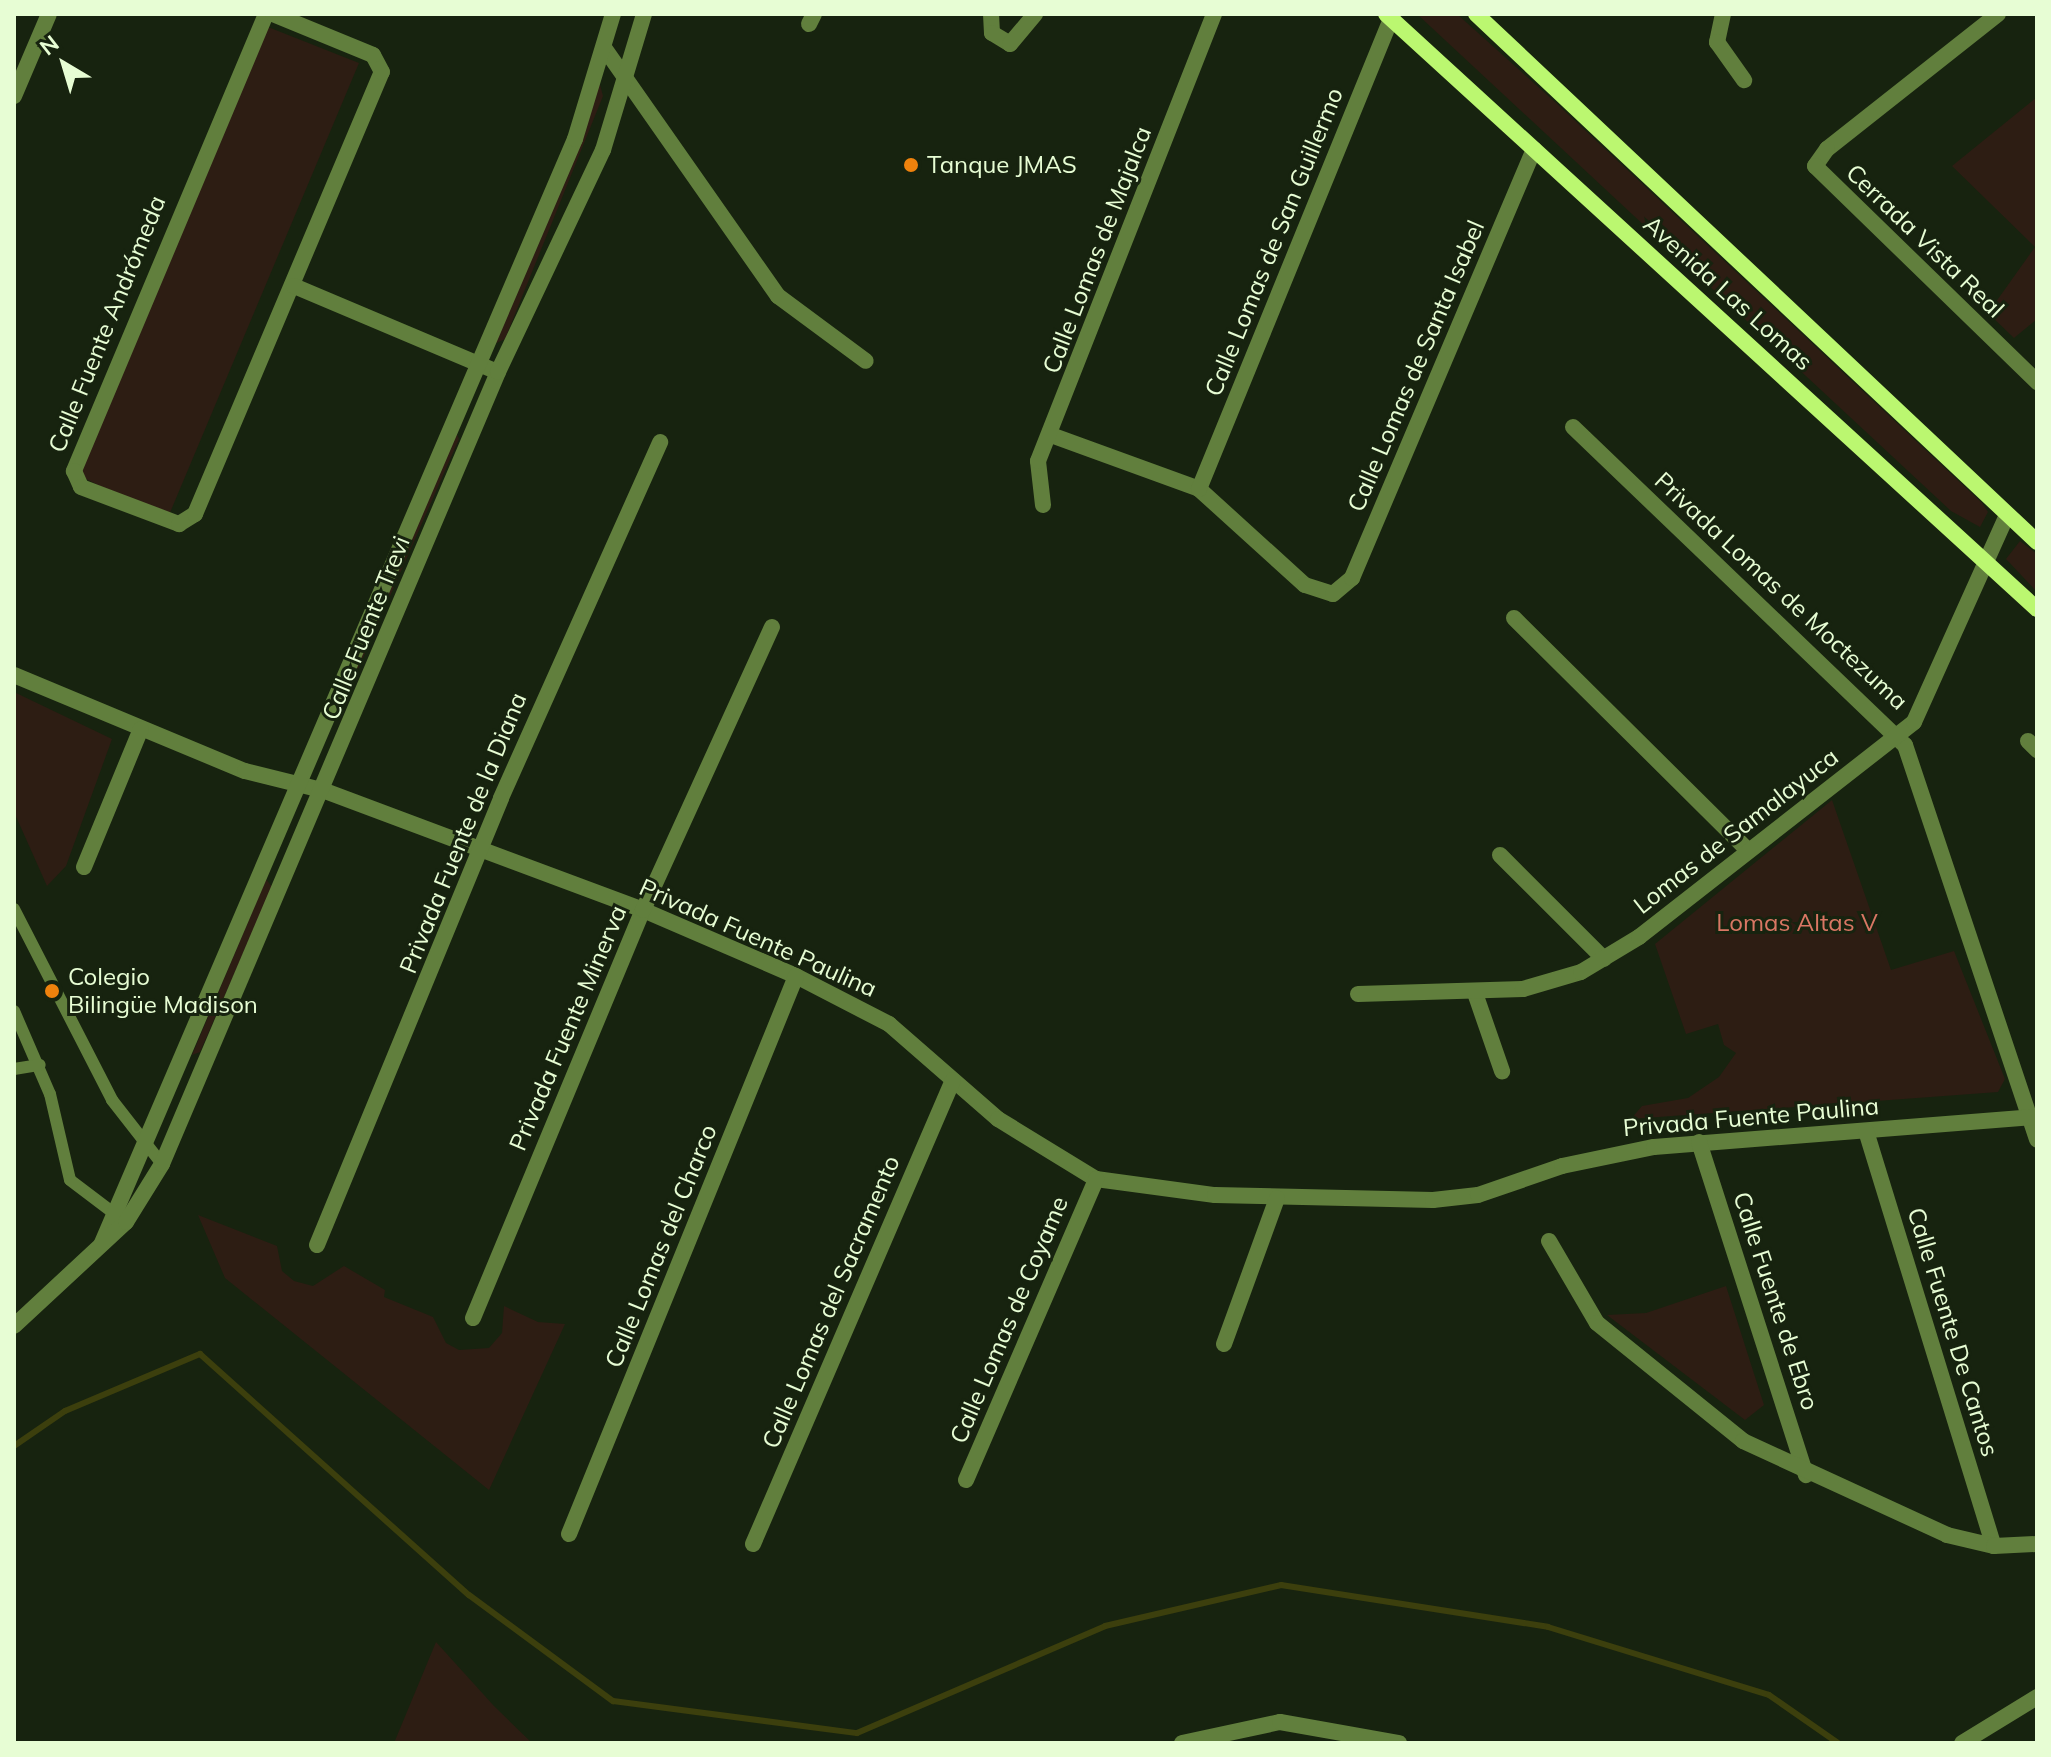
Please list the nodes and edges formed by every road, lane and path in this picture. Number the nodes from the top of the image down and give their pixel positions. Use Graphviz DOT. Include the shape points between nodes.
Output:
graph roads {
  1 [pos="49,14"];
  2 [pos="266,14"];
  3 [pos="273,14"];
  4 [pos="613,14"];
  5 [pos="644,14"];
  6 [pos="991,14"];
  7 [pos="1035,14"];
  8 [pos="1214,14"];
  9 [pos="1476,14"];
  10 [pos="1723,14"];
  11 [pos="1998,14"];
  12 [pos="1390,16"];
  13 [pos="605,49"];
  14 [pos="625,74"];
  15 [pos="1744,80"];
  16 [pos="14,96"];
  17 [pos="1534,149"];
  18 [pos="294,286"];
  19 [pos="476,361"];
  20 [pos="866,361"];
  21 [pos="498,372"];
  22 [pos="2037,382"];
  23 [pos="1573,427"];
  24 [pos="1051,435"];
  25 [pos="660,442"];
  26 [pos="1199,489"];
  27 [pos="1043,505"];
  28 [pos="2007,515"];
  29 [pos="2037,542"];
  30 [pos="1986,561"];
  31 [pos="2037,609"];
  32 [pos="1514,618"];
  33 [pos="772,627"];
  34 [pos="14,675"];
  35 [pos="141,729"];
  36 [pos="1899,736"];
  37 [pos="296,783"];
  38 [pos="325,791"];
  39 [pos="1748,850"];
  40 [pos="1500,855"];
  41 [pos="482,856"];
  42 [pos="84,867"];
  43 [pos="14,909"];
  44 [pos="643,910"];
  45 [pos="1604,959"];
  46 [pos="796,976"];
  47 [pos="1475,993"];
  48 [pos="1358,994"];
  49 [pos="14,1011"];
  50 [pos="40,1065"];
  51 [pos="14,1069"];
  52 [pos="1502,1071"];
  53 [pos="953,1080"];
  54 [pos="2033,1118"];
  55 [pos="1866,1131"];
  56 [pos="2037,1140"];
  57 [pos="1699,1142"];
  58 [pos="145,1149"];
  59 [pos="162,1164"];
  60 [pos="1096,1179"];
  61 [pos="1277,1198"];
  62 [pos="109,1212"];
  63 [pos="126,1222"];
  64 [pos="1549,1241"];
  65 [pos="102,1243"];
  66 [pos="317,1245"];
  67 [pos="473,1318"];
  68 [pos="14,1326"];
  69 [pos="1224,1344"];
  70 [pos="1806,1475"];
  71 [pos="966,1480"];
  72 [pos="569,1534"];
  73 [pos="753,1544"];
  74 [pos="2037,1544"];
  75 [pos="1994,1546"];
  76 [pos="2037,1697"];
  77 [pos="1182,1743"];
  78 [pos="1399,1743"];
  79 [pos="1962,1743"];
  1 -- 16 [label="street"];
  2 -- 18 [label="street, Calle Fuente Andrómeda" via="75,464 78,485 153,517 189,521"];
  3 -- 18 [label="street, Calle Fuente Andrómeda" via="364,50 382,68"];
  4 -- 13 [label="street, Calle Fuente Trevi"];
  5 -- 14 [label="street, Calle Fuente Trevi"];
  6 -- 7 [label="street" via="992,33 1010,44"];
  8 -- 24 [label="street, Calle Lomas de Majalca"];
  9 -- 28 [label="main road, Avenida Las Lomas"];
  10 -- 15 [label="street" via="1717,42"];
  11 -- 22 [label="street, Cerrada Vista Real" via="1827,149 1815,166"];
  12 -- 17 [label="main road, Avenida Las Lomas"];
  12 -- 26 [label="street, Calle Lomas de San Guillermo"];
  13 -- 14 [label="street"];
  13 -- 19 [label="street, Calle Fuente Trevi" via="575,139"];
  14 -- 20 [label="street" via="778,296"];
  14 -- 21 [label="street, Calle Fuente Trevi" via="603,150"];
  17 -- 26 [label="street, Calle Lomas de Santa Isabel" via="1352,578 1333,594 1305,585"];
  17 -- 30 [label="main road, Avenida Las Lomas"];
  18 -- 19 [label="street"];
  19 -- 21 [label="street"];
  19 -- 37 [label="street, Calle Fuente Trevi"];
  21 -- 38 [label="street, Calle Fuente Trevi"];
  23 -- 36 [label="street, Privada Lomas de Moctezuma"];
  24 -- 26 [label="street"];
  24 -- 27 [label="street, Calle Lomas de Majalca" via="1038,461"];
  25 -- 41 [label="street, Privada Fuente de la Diana" via="501,798"];
  28 -- 29 [label="main road, Avenida Las Lomas"];
  28 -- 30 [label="street, Lomas de Samalayuca"];
  30 -- 31 [label="main road, Avenida Las Lomas"];
  30 -- 36 [label="street, Lomas de Samalayuca" via="1920,713"];
  32 -- 39 [label="street"];
  33 -- 44 [label="street, Privada Fuente Minerva"];
  34 -- 35 [label="street, Privada Fuente Paulina"];
  35 -- 37 [label="street, Privada Fuente Paulina"];
  35 -- 42 [label="street"];
  36 -- 39 [label="street, Lomas de Samalayuca"];
  36 -- 54 [label="street, Privada Lomas de Moctezuma" via="1929,808"];
  37 -- 38 [label="street, Privada Fuente Paulina"];
  37 -- 58 [label="street, Calle Fuente Trevi"];
  38 -- 41 [label="street, Privada Fuente Paulina"];
  38 -- 59 [label="street, Calle Fuente Trevi"];
  39 -- 45 [label="street, Lomas de Samalayuca"];
  40 -- 45 [label="street"];
  41 -- 44 [label="street, Privada Fuente Paulina"];
  41 -- 66 [label="street, Privada Fuente de la Diana"];
  43 -- 58 [label="lane"];
  44 -- 46 [label="street, Privada Fuente Paulina"];
  44 -- 67 [label="street, Privada Fuente Minerva"];
  45 -- 47 [label="street, Lomas de Samalayuca" via="1558,981"];
  46 -- 53 [label="street, Privada Fuente Paulina" via="889,1024"];
  46 -- 72 [label="street, Calle Lomas del Charco"];
  47 -- 48 [label="street, Lomas de Samalayuca"];
  47 -- 52 [label="street"];
  49 -- 50 [label="lane"];
  50 -- 51 [label="lane"];
  50 -- 62 [label="lane" via="70,1180"];
  53 -- 60 [label="street, Privada Fuente Paulina" via="1043,1150"];
  53 -- 73 [label="street, Calle Lomas del Sacramento"];
  54 -- 55 [label="street, Privada Fuente Paulina"];
  54 -- 56 [label="street, Privada Lomas de Moctezuma"];
  55 -- 57 [label="street, Privada Fuente Paulina"];
  55 -- 75 [label="street, Calle Fuente De Cantos"];
  57 -- 61 [label="street, Privada Fuente Paulina" via="1610,1154 1478,1195"];
  57 -- 70 [label="street, Calle Fuente de Ebro"];
  58 -- 59 [label="lane"];
  58 -- 62 [label="street, Calle Fuente Trevi"];
  59 -- 63 [label="street, Calle Fuente Trevi"];
  60 -- 61 [label="street, Privada Fuente Paulina"];
  60 -- 71 [label="street, Calle Lomas de Coyame"];
  61 -- 69 [label="street"];
  62 -- 63 [label="lane"];
  62 -- 65 [label="street, Calle Fuente Trevi"];
  63 -- 65 [label="street, Calle Fuente Trevi"];
  64 -- 70 [label="street" via="1583,1308 1622,1348 1743,1441"];
  65 -- 68 [label="street, Calle Fuente Trevi"];
  70 -- 75 [label="street" via="1947,1535"];
  74 -- 75 [label="street"];
  76 -- 79 [label="street"];
  77 -- 78 [label="street" via="1280,1722"];
}
